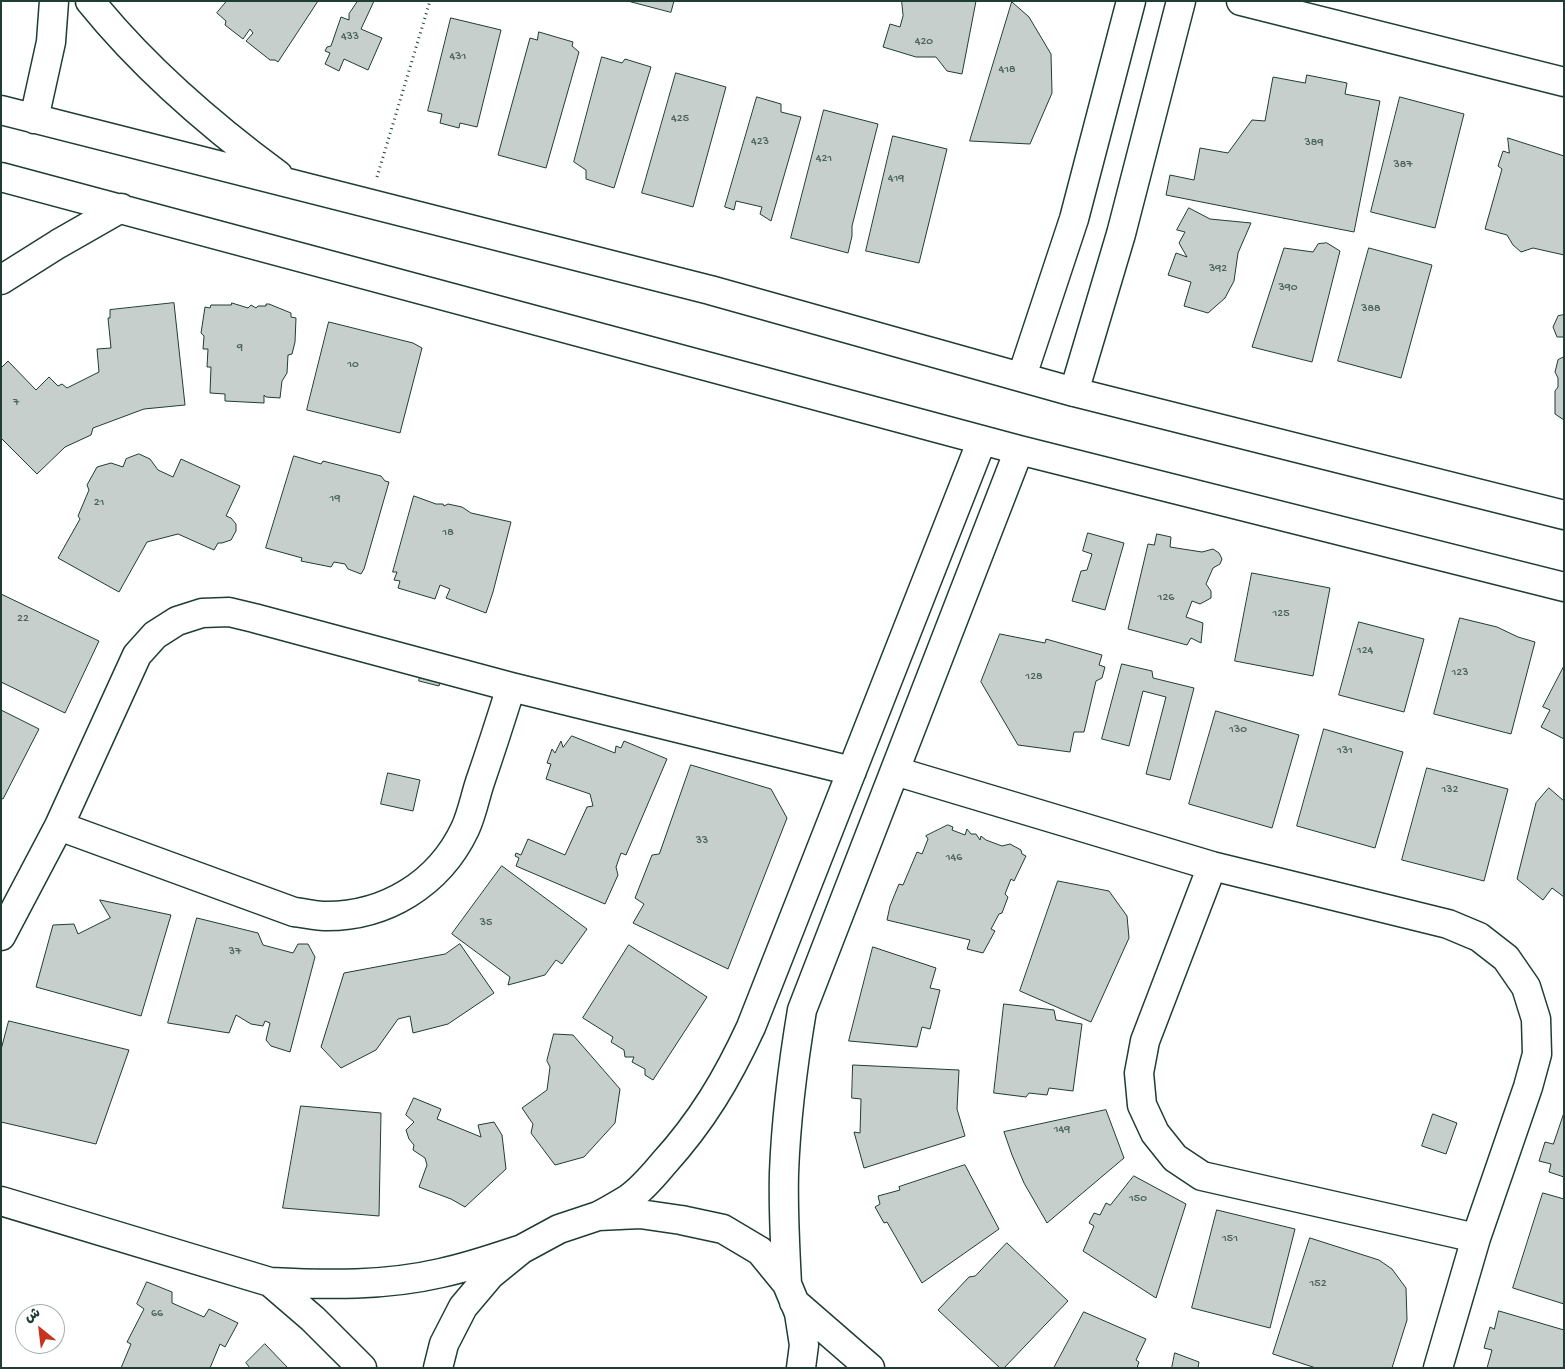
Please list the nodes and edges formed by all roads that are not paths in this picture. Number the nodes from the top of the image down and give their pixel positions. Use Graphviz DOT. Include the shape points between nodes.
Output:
graph roads {
  1 [pos="54,1"];
  2 [pos="90,1"];
  3 [pos="1131,1"];
  4 [pos="1182,1"];
  5 [pos="1241,1"];
  6 [pos="1564,82"];
  7 [pos="1,110"];
  8 [pos="34,119"];
  9 [pos="1,177"];
  10 [pos="290,183"];
  11 [pos="121,208"];
  12 [pos="1,280"];
  13 [pos="1022,376"];
  14 [pos="1074,392"];
  15 [pos="982,440"];
  16 [pos="1019,450"];
  17 [pos="1564,515"];
  18 [pos="1564,587"];
  19 [pos="511,687"];
  20 [pos="852,771"];
  21 [pos="895,771"];
  22 [pos="60,826"];
  23 [pos="1212,866"];
  24 [pos="1,936"];
  25 [pos="1,1200"];
  26 [pos="598,1216"];
  27 [pos="1476,1238"];
  28 [pos="522,1249"];
  29 [pos="270,1282"];
  30 [pos="791,1293"];
  31 [pos="362,1368"];
  32 [pos="438,1368"];
  33 [pos="801,1368"];
  34 [pos="870,1368"];
  35 [pos="1438,1368"];
  1 -- 8 [label="street" via="51,42"];
  2 -- 10 [label="street" via="142,60 188,104"];
  3 -- 13 [label="street" via="1074,220"];
  4 -- 14 [label="street" via="1121,234"];
  5 -- 6 [label="street"];
  7 -- 8 [label="street"];
  8 -- 10 [label="street"];
  9 -- 11 [label="street"];
  10 -- 13 [label="street" via="710,290"];
  11 -- 12 [label="street"];
  11 -- 15 [label="street"];
  13 -- 14 [label="street"];
  14 -- 17 [label="street"];
  15 -- 16 [label="street"];
  15 -- 20 [label="street"];
  16 -- 18 [label="street"];
  16 -- 21 [label="street"];
  19 -- 20 [label="street"];
  19 -- 22 [label="street" via="254,618 228,612 202,613 177,621 155,635 137,655"];
  19 -- 22 [label="street" via="465,828 451,854 432,876 408,895 381,907 353,915 323,916 294,912"];
  20 -- 26 [label="street" via="751,1026 721,1088 682,1143 656,1172 629,1198"];
  21 -- 23 [label="street"];
  21 -- 30 [label="street" via="802,1010 793,1064 784,1174 784,1229"];
  22 -- 24 [label="street"];
  23 -- 27 [label="street" via="1448,924 1479,937 1506,958 1526,987 1536,1019 1537,1054"];
  23 -- 27 [label="street" via="1145,1041 1139,1073 1141,1096 1155,1134 1175,1158 1202,1176"];
  25 -- 29 [label="street"];
  26 -- 28 [label="street" via="559,1230"];
  26 -- 30 [label="street" via="640,1214 723,1229 760,1251"];
  27 -- 35 [label="street"];
  28 -- 29 [label="street" via="440,1273 398,1280 356,1284"];
  28 -- 32 [label="street" via="490,1275 463,1307 444,1344"];
  29 -- 31 [label="street"];
  30 -- 33 [label="street" via="799,1314 804,1345"];
  30 -- 34 [label="street"];
}
